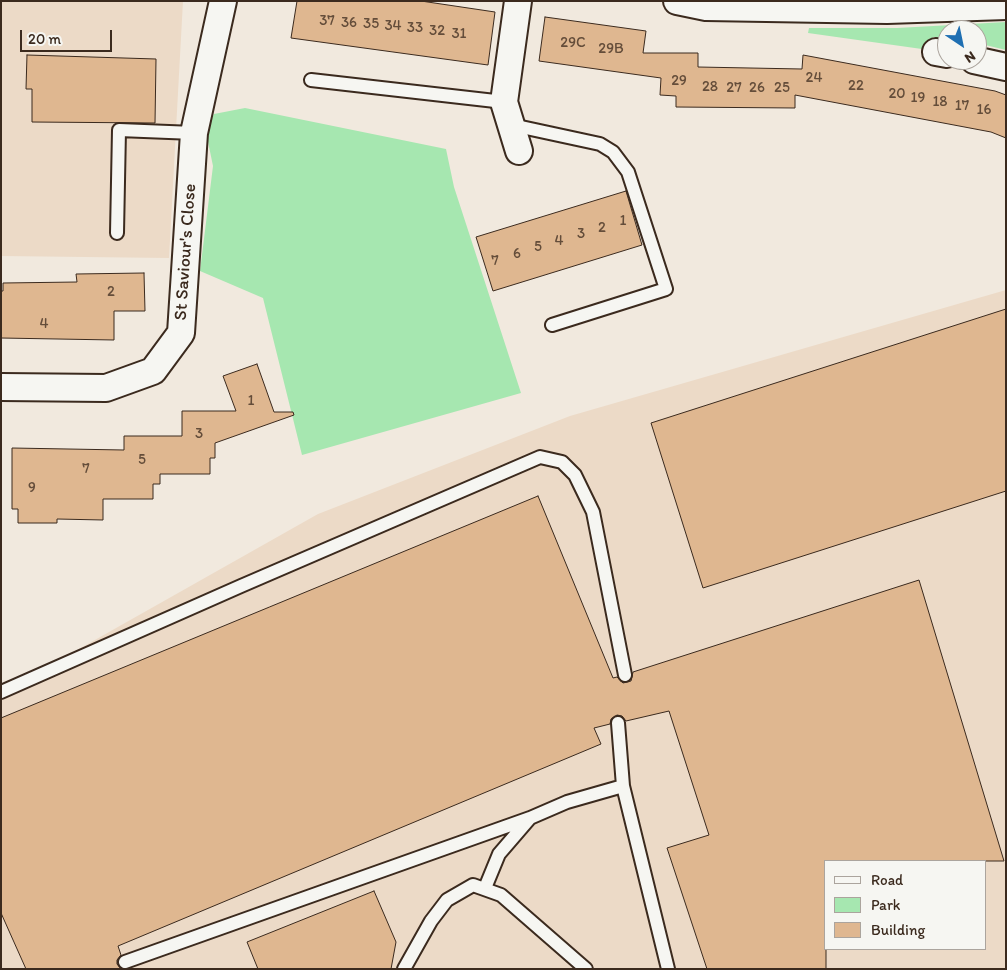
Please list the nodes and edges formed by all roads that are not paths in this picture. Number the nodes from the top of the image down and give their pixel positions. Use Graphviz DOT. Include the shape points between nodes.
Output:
graph roads {
  1 [pos="223,1"];
  2 [pos="518,1"];
  3 [pos="677,1"];
  4 [pos="1006,6"];
  5 [pos="987,63"];
  6 [pos="1006,67"];
  7 [pos="311,80"];
  8 [pos="508,114"];
  9 [pos="194,133"];
  10 [pos="519,151"];
  11 [pos="117,233"];
  12 [pos="552,325"];
  13 [pos="1,387"];
  14 [pos="625,675"];
  15 [pos="1,692"];
  16 [pos="618,723"];
  17 [pos="623,786"];
  18 [pos="530,818"];
  19 [pos="485,888"];
  20 [pos="125,962"];
  21 [pos="404,969"];
  22 [pos="586,969"];
  23 [pos="668,969"];
  1 -- 9 [label="street, St Saviour's Close"];
  2 -- 8 [label="street"];
  3 -- 4 [label="street" via="706,6 887,10"];
  5 -- 6 [label="street"];
  7 -- 8 [label="lane"];
  8 -- 10 [label="street"];
  8 -- 12 [label="lane" via="600,144 613,152 628,172 666,289"];
  9 -- 11 [label="lane" via="119,130"];
  9 -- 13 [label="street, St Saviour's Close" via="181,333 153,371 106,388"];
  14 -- 15 [label="lane" via="593,512 575,475 562,462 540,457"];
  16 -- 17 [label="lane"];
  17 -- 18 [label="lane" via="567,802"];
  17 -- 23 [label="lane"];
  18 -- 19 [label="lane" via="499,854"];
  18 -- 20 [label="lane"];
  19 -- 21 [label="lane" via="473,885 447,900 431,920"];
  19 -- 22 [label="lane" via="501,895"];
}
